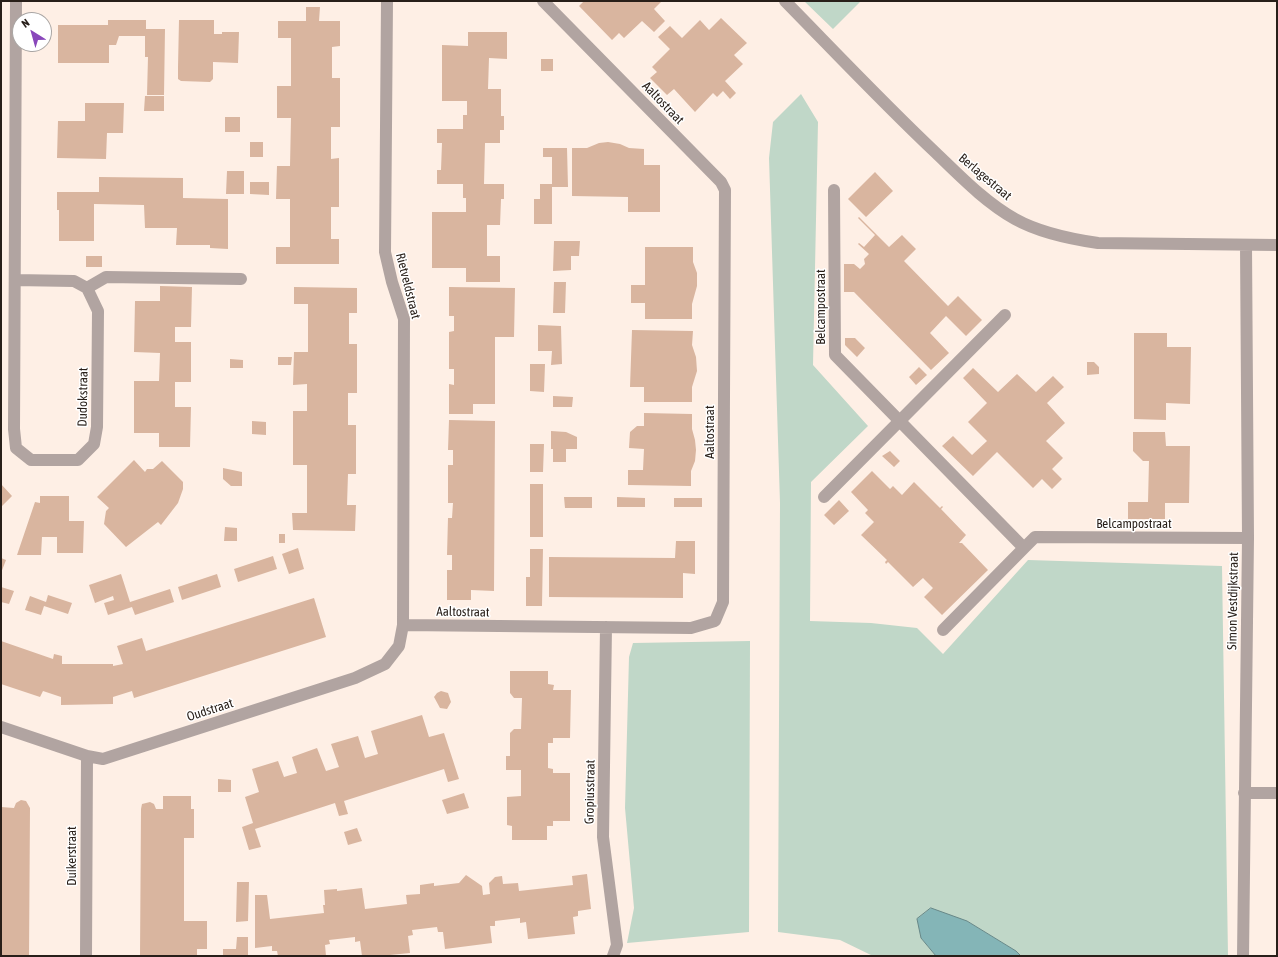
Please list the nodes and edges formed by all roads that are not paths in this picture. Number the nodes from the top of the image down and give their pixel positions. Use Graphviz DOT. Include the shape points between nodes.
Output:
graph roads {
  1 [pos="16,1"];
  2 [pos="387,1"];
  3 [pos="543,1"];
  4 [pos="784,1"];
  5 [pos="834,190"];
  6 [pos="1277,245"];
  7 [pos="1246,246"];
  8 [pos="241,278"];
  9 [pos="15,280"];
  10 [pos="87,288"];
  11 [pos="1004,315"];
  12 [pos="900,420"];
  13 [pos="824,497"];
  14 [pos="1248,538"];
  15 [pos="1024,548"];
  16 [pos="403,625"];
  17 [pos="606,627"];
  18 [pos="942,630"];
  19 [pos="1,727"];
  20 [pos="87,756"];
  21 [pos="1244,793"];
  22 [pos="1277,793"];
  23 [pos="86,956"];
  24 [pos="613,956"];
  25 [pos="1243,956"];
  1 -- 9 [label="street, Dudokstraat"];
  2 -- 16 [label="street, Rietveldstraat" via="385,252 404,319"];
  3 -- 17 [label="street, Aaltostraat" via="721,182 725,190 723,602 715,621 691,628"];
  4 -- 7 [label="street, Berlagestraat" via="904,123 983,197 1015,219 1070,239 1098,244"];
  5 -- 12 [label="street, Belcampostraat" via="835,355"];
  6 -- 7 [label="street, Berlagestraat"];
  7 -- 14 [label="street, Simon Vestdijkstraat"];
  8 -- 10 [label="street" via="106,277"];
  9 -- 10 [label="street" via="74,281"];
  9 -- 10 [label="street, Dudokstraat" via="14,429 16,448 31,460 78,460 94,444 97,427 98,311"];
  11 -- 12 [label="street"];
  12 -- 13 [label="street"];
  12 -- 15 [label="street, Belcampostraat"];
  14 -- 15 [label="street, Belcampostraat" via="1035,537"];
  14 -- 21 [label="street, Simon Vestdijkstraat"];
  15 -- 18 [label="street, Belcampostraat"];
  16 -- 17 [label="street, Aaltostraat"];
  16 -- 20 [label="street, Oudstraat" via="399,646 384,664 355,678 103,759"];
  17 -- 24 [label="street, Gropiusstraat" via="603,837 617,945"];
  19 -- 20 [label="street, Oudstraat"];
  20 -- 23 [label="street, Duikerstraat"];
  21 -- 22 [label="street"];
  21 -- 25 [label="street, Simon Vestdijkstraat"];
}
